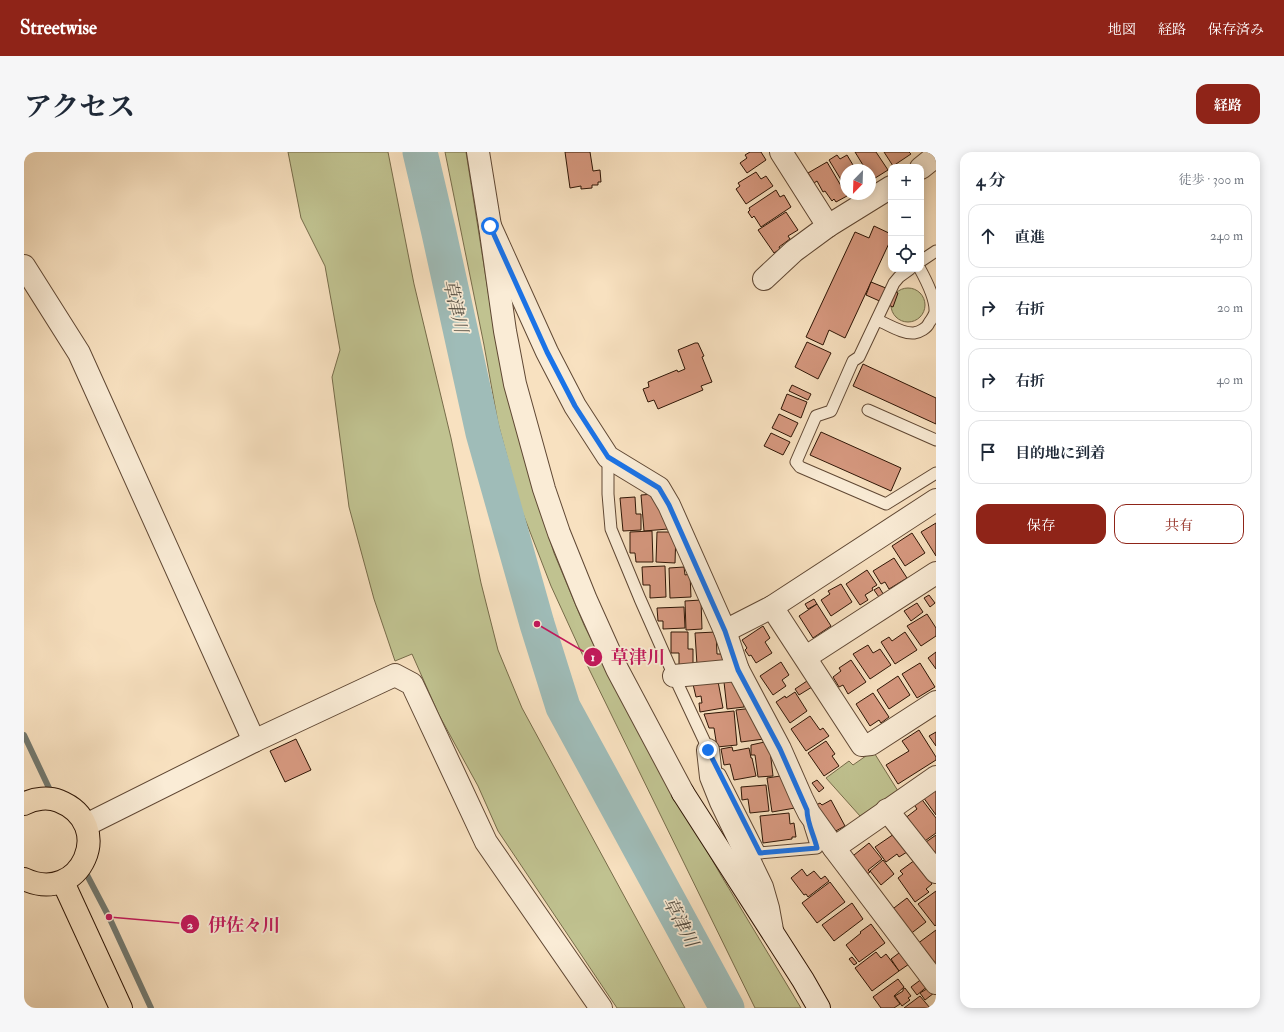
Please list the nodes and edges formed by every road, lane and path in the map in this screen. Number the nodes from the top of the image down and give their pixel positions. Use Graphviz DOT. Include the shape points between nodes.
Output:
graph roads {
  1 [pos="478,152"];
  2 [pos="791,156"];
  3 [pos="936,156"];
  4 [pos="924,166"];
  5 [pos="888,189"];
  6 [pos="490,226"];
  7 [pos="828,226"];
  8 [pos="936,251"];
  9 [pos="924,260"];
  10 [pos="24,266"];
  11 [pos="906,272"];
  12 [pos="922,272"];
  13 [pos="764,279"];
  14 [pos="877,320"];
  15 [pos="868,410"];
  16 [pos="936,440"];
  17 [pos="608,457"];
  18 [pos="936,473"];
  19 [pos="936,500"];
  20 [pos="936,573"];
  21 [pos="772,607"];
  22 [pos="725,631"];
  23 [pos="806,657"];
  24 [pos="738,670"];
  25 [pos="674,676"];
  26 [pos="936,702"];
  27 [pos="254,741"];
  28 [pos="708,750"];
  29 [pos="936,777"];
  30 [pos="25,801"];
  31 [pos="807,810"];
  32 [pos="887,810"];
  33 [pos="86,825"];
  34 [pos="834,848"];
  35 [pos="936,872"];
  36 [pos="24,879"];
  37 [pos="63,882"];
  38 [pos="772,930"];
  39 [pos="936,983"];
  40 [pos="120,1008"];
  41 [pos="601,1008"];
  42 [pos="819,1008"];
  1 -- 6 [label="street"];
  2 -- 7 [label="street"];
  3 -- 4 [label="street"];
  5 -- 7 [label="street"];
  6 -- 17 [label="street" via="547,352 575,406"];
  6 -- 38 [label="street" via="515,384 559,533 617,669 683,793"];
  7 -- 13 [label="street" via="794,251"];
  8 -- 9 [label="lane"];
  10 -- 27 [label="street" via="78,353"];
  11 -- 14 [label="lane" via="894,283"];
  12 -- 14 [label="lane" via="935,304 935,311 928,325 915,333"];
  14 -- 18 [label="lane" via="859,357 853,361 831,411 816,416 796,462 800,467 886,504"];
  15 -- 16 [label="lane"];
  17 -- 22 [label="street" via="659,488"];
  17 -- 25 [label="lane" via="611,529"];
  19 -- 21 [label="street"];
  20 -- 23 [label="street"];
  21 -- 22 [label="street"];
  21 -- 23 [label="street"];
  22 -- 24 [label="street"];
  23 -- 26 [label="street" via="862,745 871,744"];
  24 -- 25 [label="street"];
  24 -- 31 [label="street" via="780,749"];
  25 -- 28 [label="lane"];
  27 -- 33 [label="street"];
  27 -- 41 [label="street" via="395,675 412,684 486,842"];
  28 -- 31 [label="lane" via="760,853 817,848"];
  28 -- 38 [label="street" via="711,777 762,887"];
  29 -- 32 [label="street"];
  30 -- 33 [label="main road" via="54,799 67,804 78,813"];
  31 -- 34 [label="street"];
  32 -- 34 [label="street"];
  32 -- 35 [label="street"];
  33 -- 37 [label="main road" via="89,838 83,864"];
  34 -- 39 [label="street"];
  36 -- 37 [label="main road" via="50,885"];
  37 -- 40 [label="main road"];
  38 -- 42 [label="street"];
}
